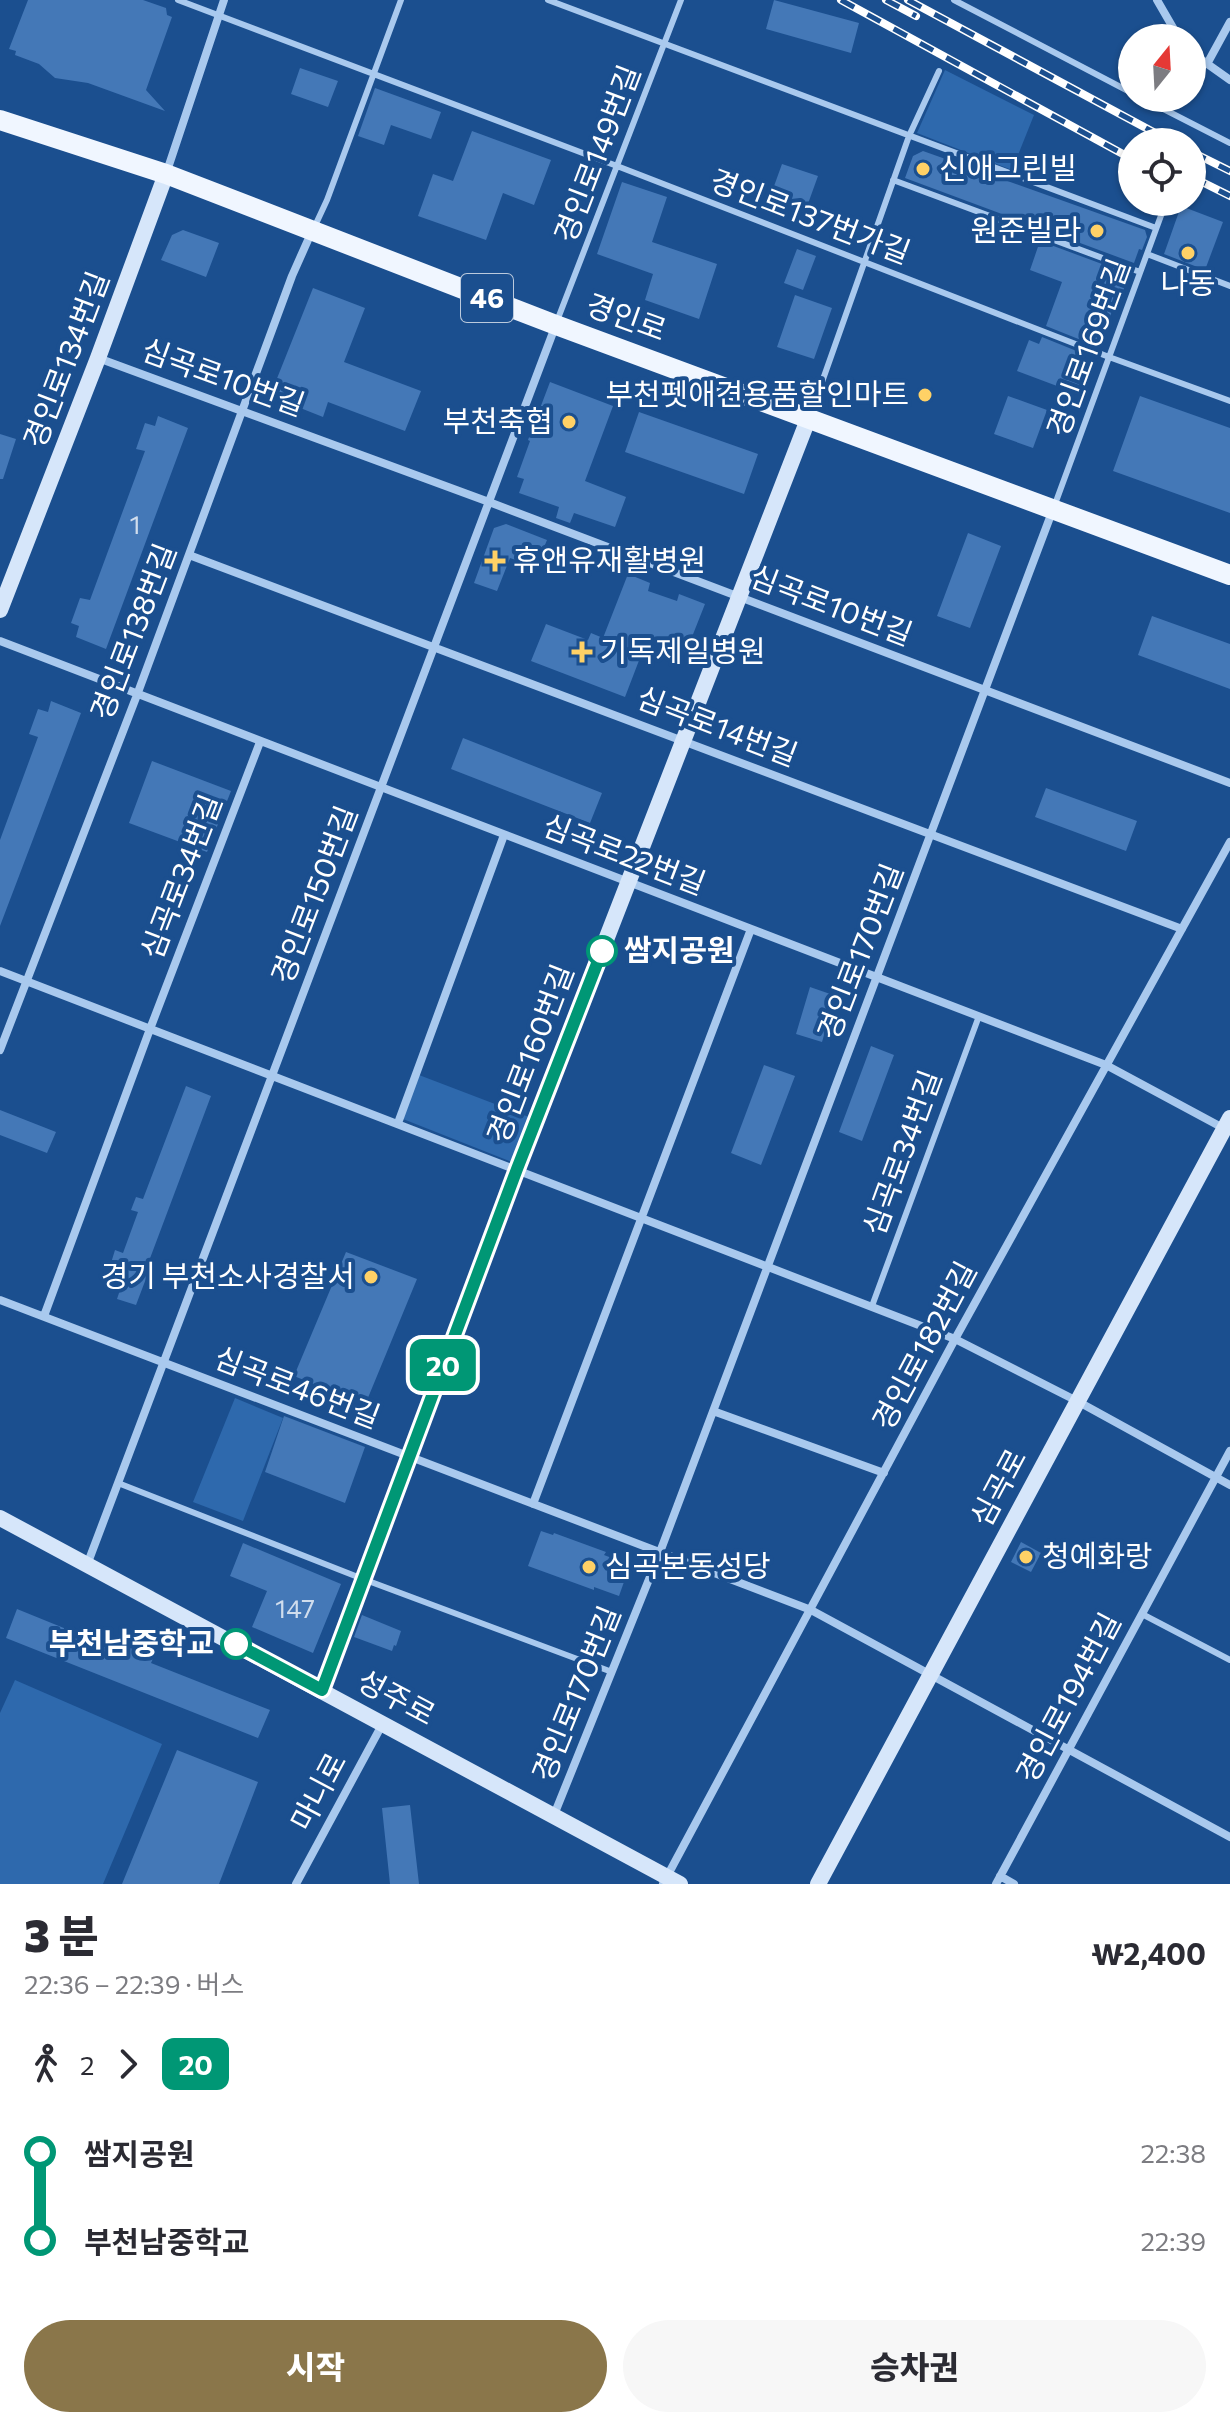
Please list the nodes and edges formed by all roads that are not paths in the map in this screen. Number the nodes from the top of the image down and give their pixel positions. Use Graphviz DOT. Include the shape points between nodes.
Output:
graph roads {
  1 [pos="178,0"];
  2 [pos="224,0"];
  3 [pos="401,0"];
  4 [pos="548,0"];
  5 [pos="681,0"];
  6 [pos="954,0"];
  7 [pos="1157,0"];
  8 [pos="558,2"];
  9 [pos="219,16"];
  10 [pos="1230,22"];
  11 [pos="1171,24"];
  12 [pos="665,44"];
  13 [pos="1207,64"];
  14 [pos="939,71"];
  15 [pos="374,75"];
  16 [pos="1230,80"];
  17 [pos="1118,86"];
  18 [pos="1169,112"];
  19 [pos="0,120"];
  20 [pos="909,136"];
  21 [pos="1230,143"];
  22 [pos="617,166"];
  23 [pos="166,174"];
  24 [pos="893,180"];
  25 [pos="1161,216"];
  26 [pos="1156,228"];
  27 [pos="313,231"];
  28 [pos="1147,254"];
  29 [pos="864,262"];
  30 [pos="1140,272"];
  31 [pos="1230,286"];
  32 [pos="556,325"];
  33 [pos="1109,357"];
  34 [pos="98,358"];
  35 [pos="1230,401"];
  36 [pos="243,411"];
  37 [pos="809,417"];
  38 [pos="489,502"];
  39 [pos="1053,509"];
  40 [pos="189,555"];
  41 [pos="1230,575"];
  42 [pos="740,597"];
  43 [pos="0,610"];
  44 [pos="0,641"];
  45 [pos="435,646"];
  46 [pos="984,691"];
  47 [pos="137,695"];
  48 [pos="684,740"];
  49 [pos="260,742"];
  50 [pos="1230,783"];
  51 [pos="381,788"];
  52 [pos="931,833"];
  53 [pos="504,835"];
  54 [pos="1230,842"];
  55 [pos="628,883"];
  56 [pos="751,929"];
  57 [pos="1182,929"];
  58 [pos="0,971"];
  59 [pos="877,976"];
  60 [pos="25,981"];
  61 [pos="979,1016"];
  62 [pos="150,1029"];
  63 [pos="0,1050"];
  64 [pos="1106,1065"];
  65 [pos="273,1075"];
  66 [pos="398,1123"];
  67 [pos="1228,1126"];
  68 [pos="517,1169"];
  69 [pos="643,1218"];
  70 [pos="768,1266"];
  71 [pos="0,1300"];
  72 [pos="872,1306"];
  73 [pos="44,1316"];
  74 [pos="955,1339"];
  75 [pos="164,1363"];
  76 [pos="1077,1401"];
  77 [pos="713,1411"];
  78 [pos="1230,1451"];
  79 [pos="409,1456"];
  80 [pos="884,1473"];
  81 [pos="1216,1477"];
  82 [pos="118,1483"];
  83 [pos="1230,1485"];
  84 [pos="533,1504"];
  85 [pos="0,1518"];
  86 [pos="660,1552"];
  87 [pos="87,1565"];
  88 [pos="363,1579"];
  89 [pos="811,1610"];
  90 [pos="1142,1614"];
  91 [pos="1230,1660"];
  92 [pos="612,1672"];
  93 [pos="931,1675"];
  94 [pos="322,1690"];
  95 [pos="383,1723"];
  96 [pos="1068,1750"];
  97 [pos="554,1815"];
  98 [pos="1230,1837"];
  99 [pos="998,1880"];
  100 [pos="670,1881"];
  101 [pos="296,1884"];
  102 [pos="818,1884"];
  103 [pos="1014,1884"];
  1 -- 9 [label="lane, 경인로137번가길"];
  2 -- 9 [label="street"];
  3 -- 15 [label="lane"];
  4 -- 8 [label="lane"];
  5 -- 12 [label="lane, 경인로149번길"];
  6 -- 17 [label="lane"];
  7 -- 11 [label="street"];
  8 -- 12 [label="lane"];
  9 -- 15 [label="lane, 경인로137번가길"];
  9 -- 23 [label="street"];
  10 -- 13 [label="street"];
  12 -- 20 [label="lane"];
  12 -- 22 [label="lane, 경인로149번길"];
  13 -- 16 [label="street"];
  14 -- 20 [label="lane"];
  15 -- 22 [label="lane, 경인로137번가길"];
  15 -- 27 [label="lane"];
  18 -- 21 [label="lane"];
  19 -- 23 [label="main road, 경인로 / 46"];
  20 -- 24 [label="lane"];
  20 -- 26 [label="lane"];
  22 -- 29 [label="lane, 경인로137번가길"];
  22 -- 32 [label="lane, 경인로149번길"];
  23 -- 27 [label="main road, 경인로 / 46"];
  23 -- 34 [label="street, 경인로134번길"];
  24 -- 29 [label="lane"];
  24 -- 30 [label="lane"];
  25 -- 26 [label="lane, 경인로169번길"];
  26 -- 28 [label="lane, 경인로169번길"];
  27 -- 32 [label="main road, 경인로 / 46"];
  27 -- 36 [label="street, 경인로138번길"];
  28 -- 30 [label="lane, 경인로169번길"];
  28 -- 31 [label="lane"];
  29 -- 33 [label="lane, 경인로137번가길"];
  29 -- 37 [label="lane"];
  30 -- 33 [label="lane, 경인로169번길"];
  32 -- 37 [label="main road, 경인로 / 46"];
  32 -- 38 [label="street, 경인로150번길"];
  33 -- 35 [label="lane, 경인로137번가길"];
  33 -- 39 [label="lane, 경인로169번길"];
  34 -- 36 [label="street, 심곡로10번길"];
  34 -- 43 [label="street, 경인로134번길"];
  36 -- 38 [label="street, 심곡로10번길"];
  36 -- 40 [label="street, 경인로138번길"];
  37 -- 39 [label="main road, 경인로 / 46"];
  37 -- 42 [label="street, 경인로160번길"];
  38 -- 42 [label="street, 심곡로10번길"];
  38 -- 45 [label="street, 경인로150번길"];
  39 -- 41 [label="main road, 경인로 / 46"];
  39 -- 46 [label="street, 경인로170번길"];
  40 -- 45 [label="street, 심곡로14번길"];
  40 -- 47 [label="street, 경인로138번길"];
  42 -- 46 [label="street, 심곡로10번길"];
  42 -- 48 [label="street, 경인로160번길"];
  44 -- 47 [label="street, 심곡로22번길"];
  45 -- 48 [label="street, 심곡로14번길"];
  45 -- 51 [label="street, 경인로150번길"];
  46 -- 50 [label="street, 심곡로10번길"];
  46 -- 52 [label="street, 경인로170번길"];
  47 -- 49 [label="street, 심곡로22번길"];
  47 -- 60 [label="street, 경인로138번길"];
  48 -- 52 [label="street, 심곡로14번길"];
  48 -- 55 [label="street, 경인로160번길"];
  49 -- 51 [label="street, 심곡로22번길"];
  49 -- 62 [label="street, 심곡로34번길"];
  51 -- 53 [label="street, 심곡로22번길"];
  51 -- 65 [label="street, 경인로150번길"];
  52 -- 57 [label="street, 심곡로14번길"];
  52 -- 59 [label="street, 경인로170번길"];
  53 -- 55 [label="street, 심곡로22번길"];
  53 -- 66 [label="street"];
  54 -- 57 [label="street, 경인로182번길"];
  55 -- 56 [label="street, 심곡로22번길"];
  55 -- 68 [label="street, 경인로160번길"];
  56 -- 59 [label="street, 심곡로22번길"];
  56 -- 69 [label="street"];
  57 -- 64 [label="street, 경인로182번길"];
  58 -- 60 [label="street"];
  59 -- 61 [label="street, 심곡로22번길"];
  59 -- 70 [label="street, 경인로170번길"];
  60 -- 62 [label="street"];
  60 -- 63 [label="street, 경인로138번길"];
  61 -- 64 [label="street, 심곡로22번길"];
  61 -- 72 [label="lane, 심곡로34번길"];
  62 -- 65 [label="street"];
  62 -- 73 [label="street"];
  64 -- 67 [label="street, 심곡로22번길"];
  64 -- 74 [label="street, 경인로182번길"];
  65 -- 66 [label="street"];
  65 -- 75 [label="street, 경인로150번길"];
  66 -- 68 [label="street"];
  67 -- 76 [label="street, 심곡로"];
  68 -- 69 [label="street"];
  68 -- 79 [label="street, 경인로160번길"];
  69 -- 70 [label="street"];
  69 -- 84 [label="street"];
  70 -- 72 [label="street"];
  70 -- 77 [label="street, 경인로170번길"];
  71 -- 73 [label="street, 심곡로46번길"];
  72 -- 74 [label="street"];
  73 -- 75 [label="street, 심곡로46번길"];
  74 -- 76 [label="street"];
  74 -- 80 [label="street, 경인로182번길"];
  75 -- 79 [label="street, 심곡로46번길"];
  75 -- 82 [label="street, 경인로150번길"];
  76 -- 81 [label="street"];
  76 -- 93 [label="street, 심곡로"];
  77 -- 80 [label="street"];
  77 -- 86 [label="street, 경인로170번길"];
  78 -- 81 [label="street, 경인로194번길"];
  79 -- 84 [label="street, 심곡로46번길"];
  79 -- 88 [label="street, 경인로160번길"];
  80 -- 89 [label="street, 경인로182번길"];
  81 -- 83 [label="street"];
  81 -- 90 [label="street, 경인로194번길"];
  82 -- 87 [label="street, 경인로150번길"];
  82 -- 88 [label="lane"];
  84 -- 86 [label="street, 심곡로46번길"];
  85 -- 87 [label="street, 성주로"];
  86 -- 89 [label="street, 심곡로46번길"];
  86 -- 92 [label="street, 경인로170번길"];
  87 -- 94 [label="street, 성주로"];
  88 -- 92 [label="lane"];
  88 -- 94 [label="street, 경인로160번길"];
  89 -- 93 [label="street, 심곡로46번길"];
  89 -- 100 [label="street, 경인로182번길"];
  90 -- 91 [label="lane"];
  90 -- 96 [label="street, 경인로194번길"];
  92 -- 97 [label="street, 경인로170번길"];
  93 -- 96 [label="street, 심곡로46번길"];
  93 -- 102 [label="street, 심곡로"];
  94 -- 95 [label="street, 성주로"];
  95 -- 97 [label="street, 성주로"];
  95 -- 101 [label="street, 마니로"];
  96 -- 98 [label="street, 심곡로46번길"];
  96 -- 99 [label="street, 경인로194번길"];
  97 -- 100 [label="street, 성주로"];
  99 -- 103 [label="street"];
}
